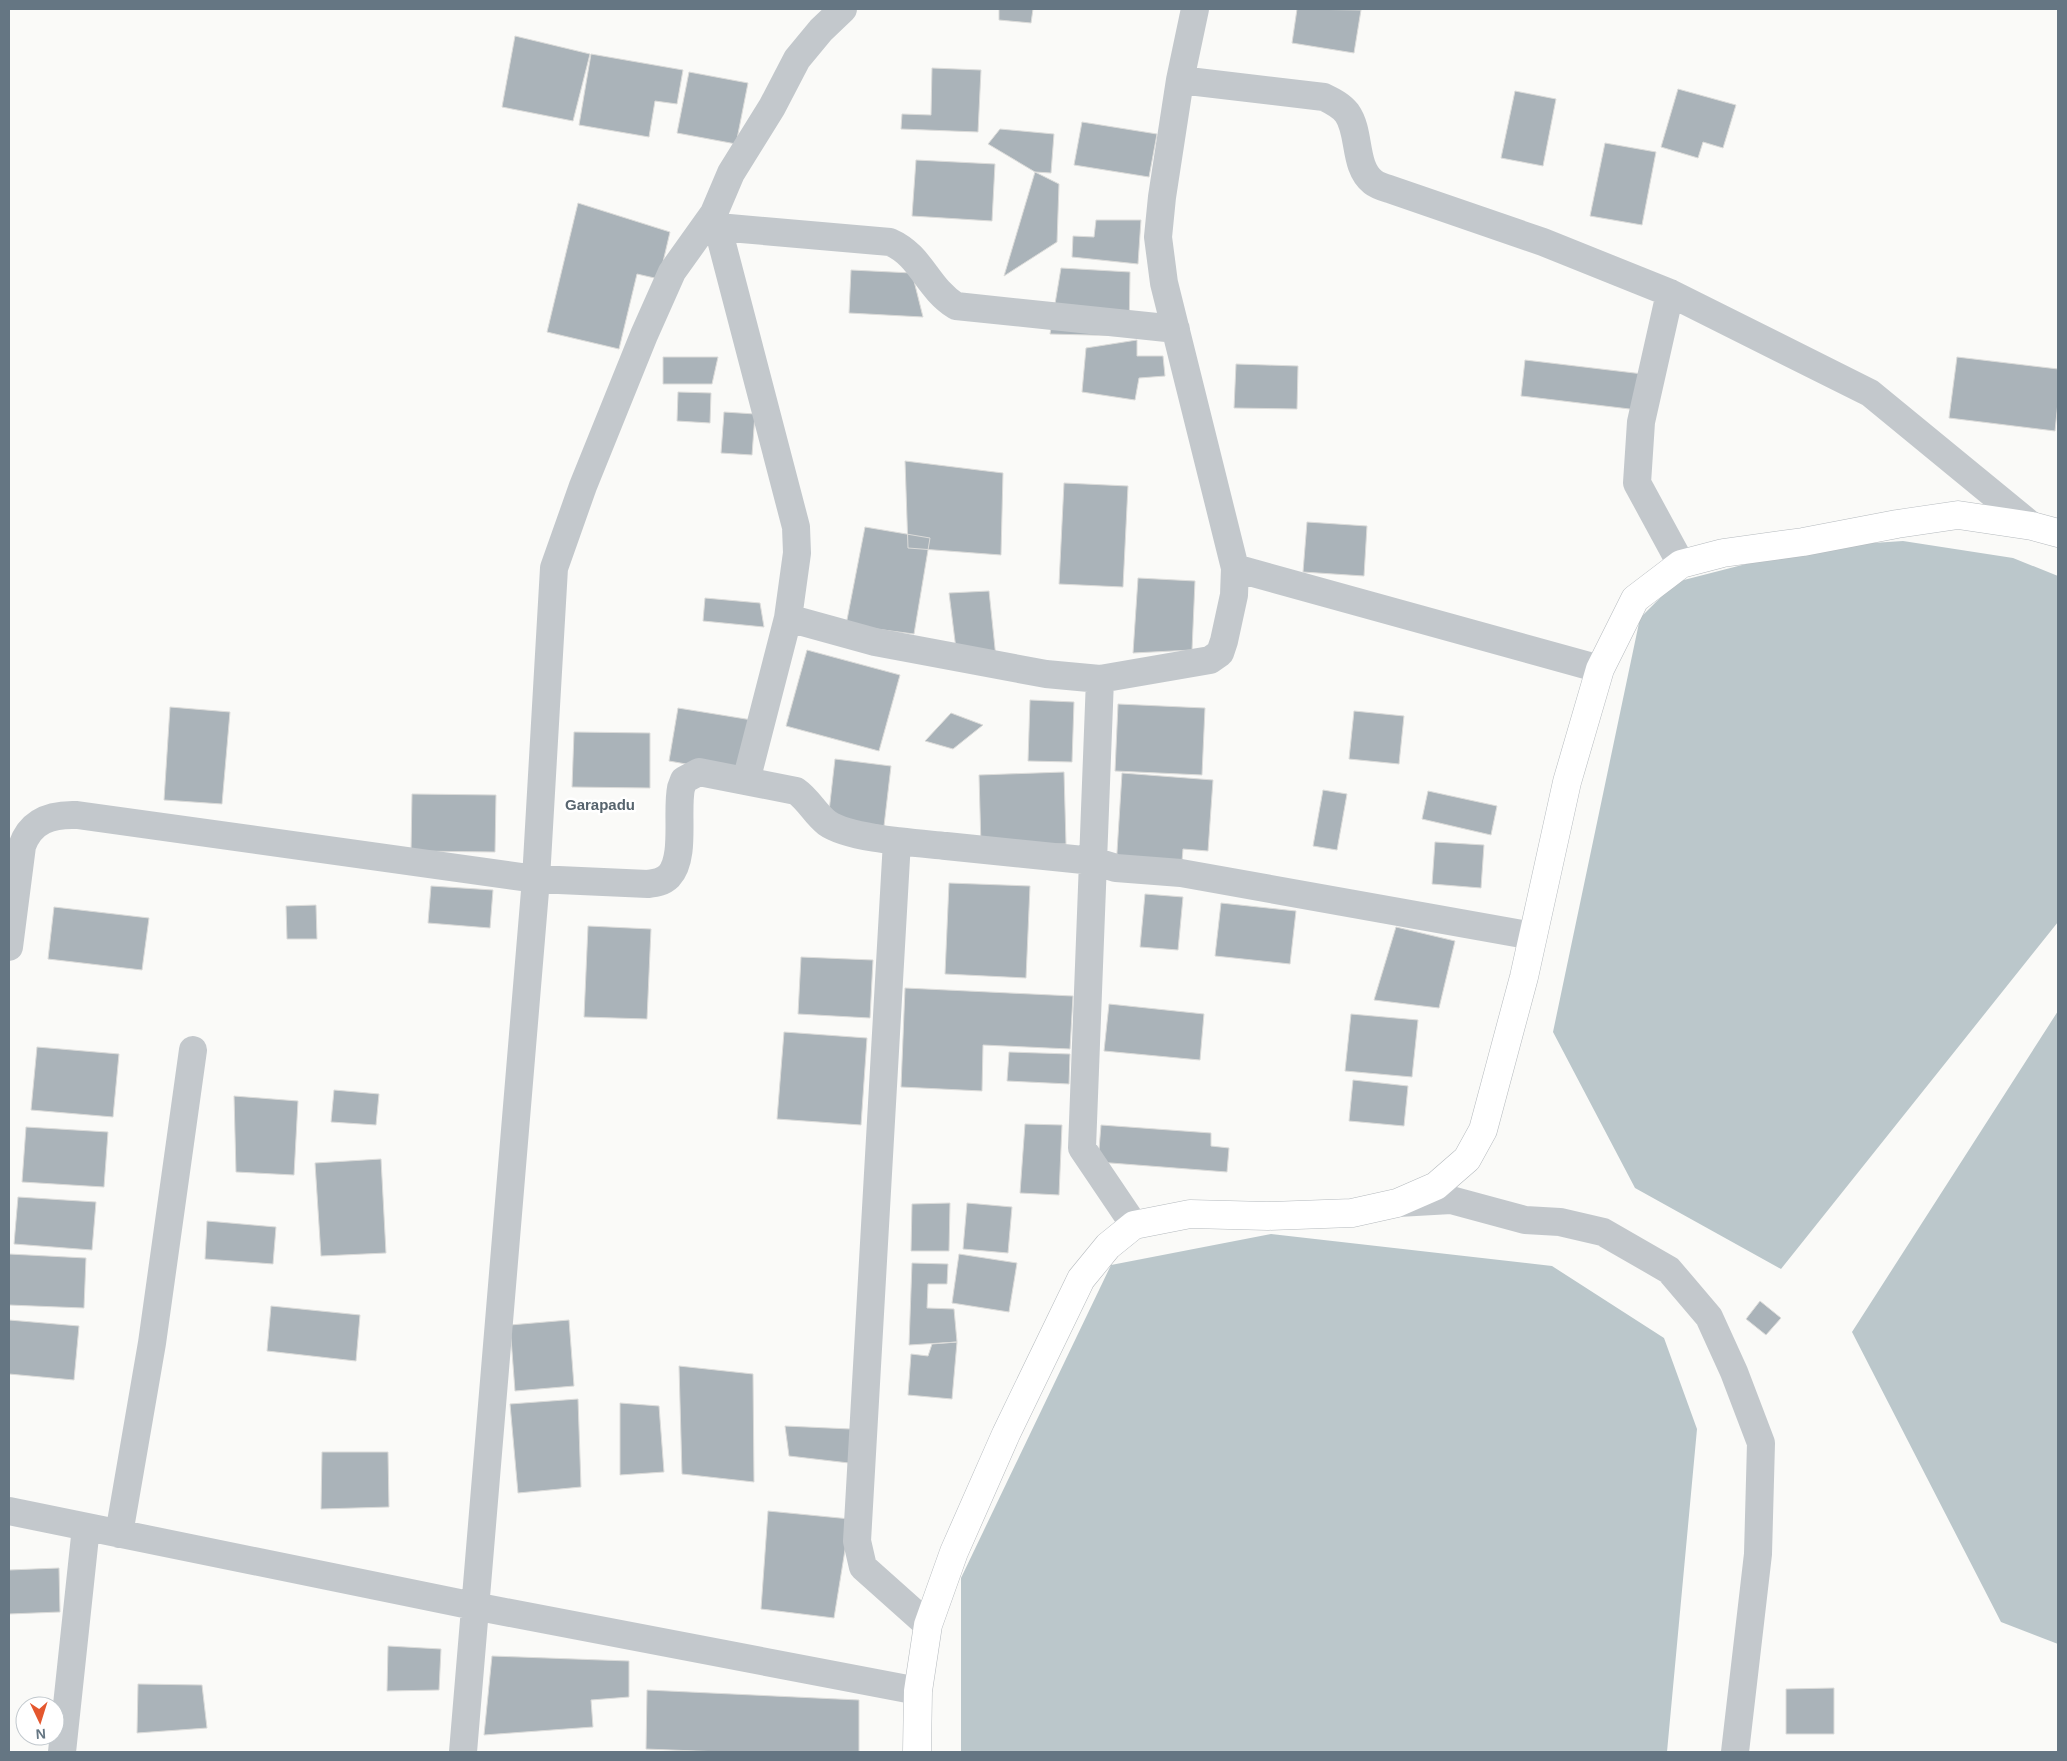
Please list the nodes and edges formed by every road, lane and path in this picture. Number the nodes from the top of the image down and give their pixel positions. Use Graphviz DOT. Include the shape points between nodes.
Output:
graph roads {
  1 [pos="843,9"];
  2 [pos="1195,9"];
  3 [pos="1180,80"];
  4 [pos="716,220"];
  5 [pos="1670,294"];
  6 [pos="1176,329"];
  7 [pos="2032,526"];
  8 [pos="2058,533"];
  9 [pos="1681,564"];
  10 [pos="1235,568"];
  11 [pos="788,618"];
  12 [pos="1600,669"];
  13 [pos="1100,679"];
  14 [pos="746,781"];
  15 [pos="897,840"];
  16 [pos="1093,860"];
  17 [pos="536,880"];
  18 [pos="1533,936"];
  19 [pos="9,947"];
  20 [pos="192,1050"];
  21 [pos="1397,1203"];
  22 [pos="1134,1225"];
  23 [pos="9,1511"];
  24 [pos="86,1527"];
  25 [pos="119,1534"];
  26 [pos="474,1606"];
  27 [pos="928,1625"];
  28 [pos="918,1691"];
  29 [pos="62,1752"];
  30 [pos="463,1752"];
  31 [pos="917,1752"];
  32 [pos="1735,1752"];
  1 -- 4 [label="street" via="797,58 772,107 731,173"];
  2 -- 3 [label="street"];
  3 -- 5 [label="street" via="1324,97 1347,113 1363,167 1374,182 1543,242"];
  3 -- 6 [label="street" via="1158,237 1164,283"];
  4 -- 6 [label="street" via="890,242 902,247 915,259 930,283 956,306"];
  4 -- 11 [label="street" via="796,527 797,553"];
  4 -- 17 [label="street" via="672,272 570,517 554,568"];
  5 -- 7 [label="street" via="1870,393"];
  5 -- 9 [label="street" via="1641,422 1638,483"];
  6 -- 10 [label="street"];
  7 -- 8 [label="main road"];
  7 -- 9 [label="main road" via="1958,515 1803,542 1723,552"];
  9 -- 12 [label="main road" via="1635,599"];
  10 -- 12 [label="street"];
  10 -- 13 [label="street" via="1234,595 1220,653 1210,660"];
  11 -- 13 [label="street" via="875,642 1046,674"];
  11 -- 14 [label="street"];
  12 -- 18 [label="main road" via="1567,782"];
  13 -- 16 [label="street"];
  14 -- 15 [label="street" via="796,791 807,798 828,823 846,832"];
  14 -- 17 [label="street" via="699,772 684,780 679,798 676,865 660,882"];
  15 -- 16 [label="street"];
  15 -- 27 [label="street" via="857,1542 863,1567"];
  16 -- 18 [label="street" via="1116,868 1180,873"];
  16 -- 22 [label="street" via="1082,1148"];
  17 -- 19 [label="street" via="59,815 45,819 26,835"];
  17 -- 26 [label="street"];
  18 -- 21 [label="main road" via="1483,1130 1466,1158 1436,1186"];
  20 -- 25 [label="street" via="152,1343"];
  21 -- 22 [label="main road" via="1352,1214 1190,1214"];
  21 -- 32 [label="street" via="1451,1200 1525,1220 1560,1222 1603,1232 1669,1270 1708,1317 1734,1372 1761,1443 1758,1554"];
  22 -- 27 [label="main road" via="1108,1246 1081,1279 1006,1434 962,1534"];
  23 -- 24 [label="street"];
  24 -- 25 [label="street"];
  24 -- 29 [label="street"];
  25 -- 26 [label="street"];
  26 -- 28 [label="street"];
  26 -- 30 [label="street"];
  27 -- 28 [label="main road"];
  28 -- 31 [label="main road"];
}
